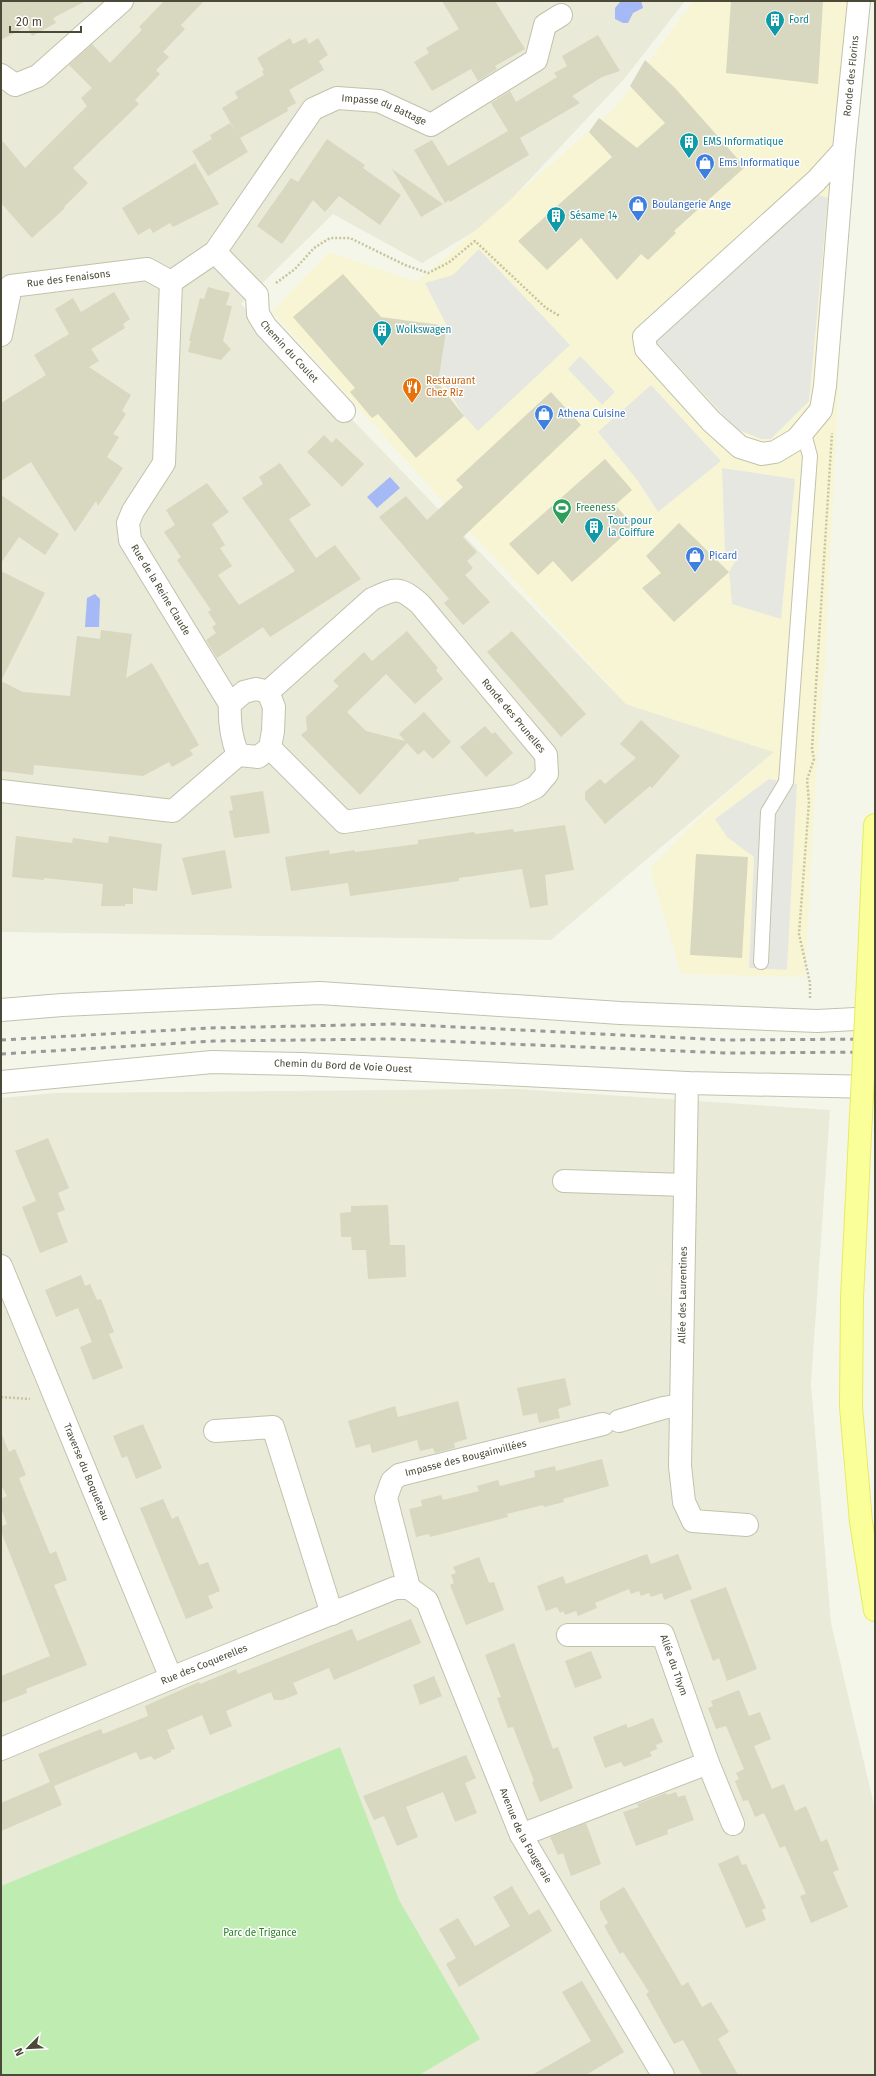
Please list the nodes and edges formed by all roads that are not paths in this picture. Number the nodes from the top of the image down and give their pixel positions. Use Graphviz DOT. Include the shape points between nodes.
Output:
graph roads {
  1 [pos="122,1"];
  2 [pos="859,1"];
  3 [pos="561,15"];
  4 [pos="1,76"];
  5 [pos="844,150"];
  6 [pos="215,252"];
  7 [pos="6,280"];
  8 [pos="171,282"];
  9 [pos="1,335"];
  10 [pos="344,411"];
  11 [pos="803,430"];
  12 [pos="268,692"];
  13 [pos="230,704"];
  14 [pos="270,748"];
  15 [pos="238,755"];
  16 [pos="1,790"];
  17 [pos="875,825"];
  18 [pos="761,962"];
  19 [pos="1,1010"];
  20 [pos="875,1018"];
  21 [pos="1,1082"];
  22 [pos="686,1083"];
  23 [pos="875,1087"];
  24 [pos="564,1181"];
  25 [pos="685,1185"];
  26 [pos="1,1266"];
  27 [pos="681,1405"];
  28 [pos="215,1431"];
  29 [pos="747,1525"];
  30 [pos="409,1588"];
  31 [pos="875,1610"];
  32 [pos="332,1614"];
  33 [pos="568,1635"];
  34 [pos="171,1678"];
  35 [pos="1,1749"];
  36 [pos="708,1762"];
  37 [pos="733,1824"];
  38 [pos="521,1835"];
  39 [pos="663,2075"];
  1 -- 4 [label="street" via="38,76 15,85"];
  2 -- 5 [label="street, Ronde des Florins"];
  3 -- 6 [label="street, Impasse du Battage" via="545,25 536,60 431,125 379,101 337,98 313,109"];
  5 -- 11 [label="street, Ronde des Florins" via="825,386 821,410"];
  5 -- 11 [label="street, Ronde des Florins" via="816,181 644,337 646,349 656,362 711,421 740,447 762,454 775,452 797,439"];
  6 -- 8 [label="street, Impasse du Battage"];
  6 -- 10 [label="street, Chemin du Coulet" via="257,295 258,314 266,327"];
  7 -- 8 [label="street, Rue des Fenaisons" via="147,269"];
  7 -- 9 [label="street, Rue des Fenaisons"];
  8 -- 13 [label="street, Rue de la Reine Claude" via="164,464 133,511 128,523 130,540"];
  11 -- 18 [label="lane" via="810,456 786,782 768,812"];
  12 -- 13 [label="street" via="256,689 244,692"];
  12 -- 14 [label="street" via="274,707"];
  12 -- 14 [label="street, Ronde des Prunelles" via="372,599 392,590 405,592 420,604 546,754 547,774 536,787 517,796 344,822"];
  13 -- 15 [label="street" via="229,724"];
  14 -- 15 [label="street" via="258,757"];
  15 -- 16 [label="street" via="173,811"];
  17 -- 31 [label="main road, bridge" via="852,1298 851,1407 861,1522"];
  19 -- 20 [label="street" via="320,993 620,1013 811,1020"];
  21 -- 22 [label="street, Chemin du Bord de Voie Ouest" via="212,1062 310,1064"];
  22 -- 23 [label="street, Chemin du Bord de Voie Ouest"];
  22 -- 25 [label="street, Allée des Laurentines"];
  24 -- 25 [label="street"];
  25 -- 27 [label="street, Allée des Laurentines"];
  26 -- 34 [label="street, Traverse du Boqueteau"];
  27 -- 29 [label="street, Allée des Laurentines" via="680,1466 684,1502 693,1521"];
  27 -- 30 [label="street, Impasse des Bougainvillées" via="399,1475 392,1481 386,1498"];
  28 -- 32 [label="street" via="273,1427"];
  30 -- 32 [label="street, Rue des Coquerelles" via="395,1588"];
  30 -- 38 [label="street, Avenue de la Fougeraie" via="427,1601"];
  32 -- 34 [label="street, Rue des Coquerelles"];
  33 -- 36 [label="street, Allée du Thym" via="663,1635"];
  34 -- 35 [label="street, Rue des Coquerelles"];
  36 -- 37 [label="street, Allée du Thym"];
  36 -- 38 [label="street"];
  38 -- 39 [label="street, Avenue de la Fougeraie"];
}
